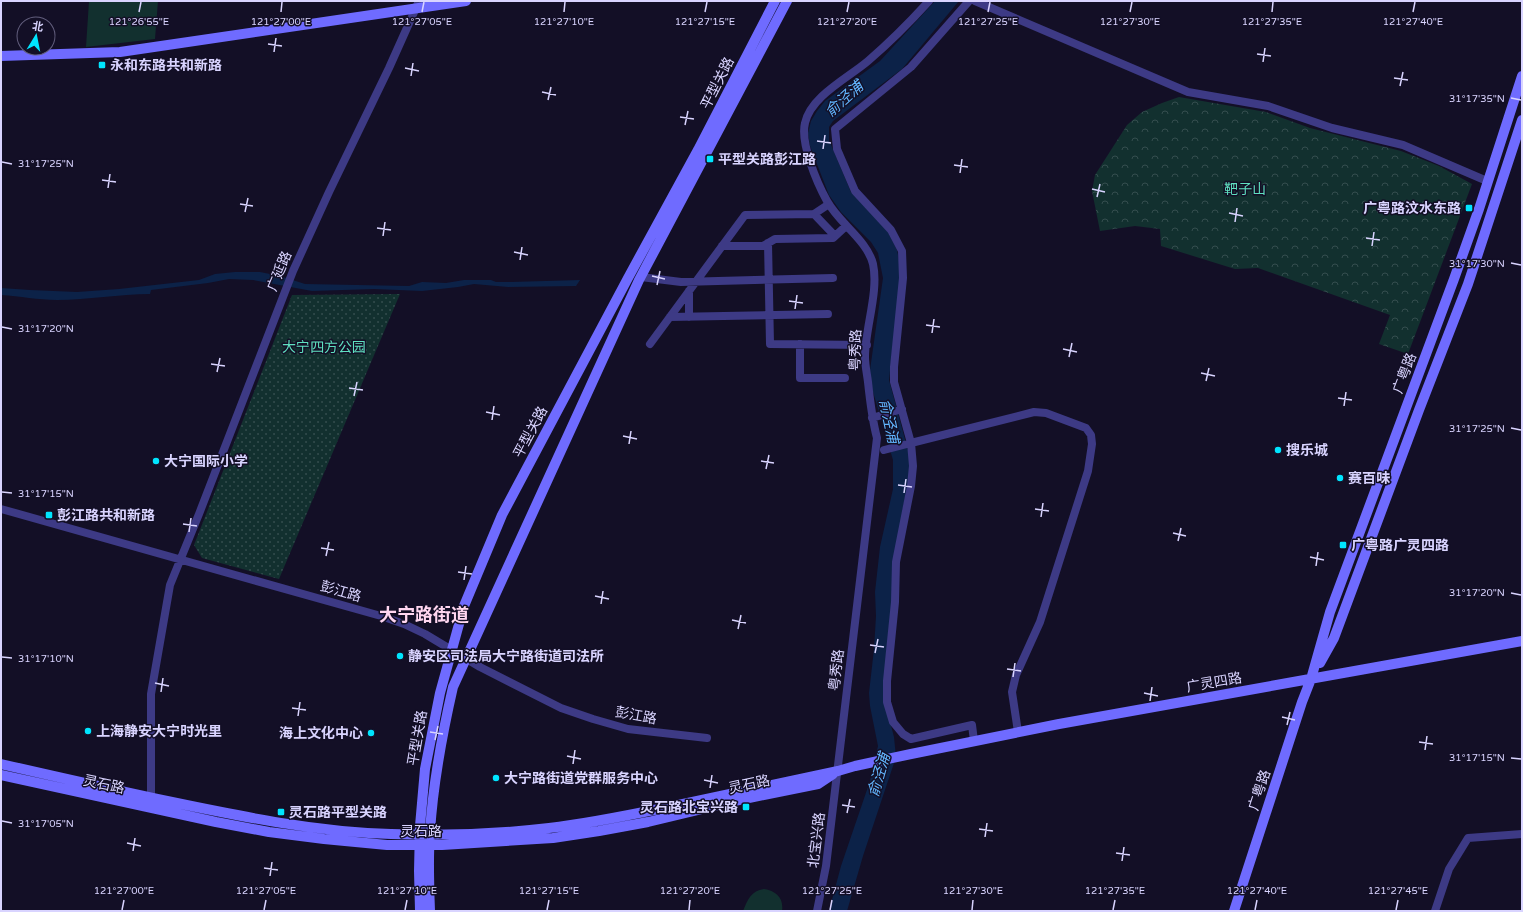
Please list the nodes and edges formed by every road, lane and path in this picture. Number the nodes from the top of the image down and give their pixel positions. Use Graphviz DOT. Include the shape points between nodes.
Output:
graph roads {
  1 [pos="466,1"];
  2 [pos="776,1"];
  3 [pos="787,1"];
  4 [pos="929,1"];
  5 [pos="968,1"];
  6 [pos="975,1"];
  7 [pos="418,5"];
  8 [pos="1,56"];
  9 [pos="1522,76"];
  10 [pos="1522,120"];
  11 [pos="1487,181"];
  12 [pos="829,204"];
  13 [pos="814,214"];
  14 [pos="846,226"];
  15 [pos="835,236"];
  16 [pos="768,243"];
  17 [pos="722,246"];
  18 [pos="640,276"];
  19 [pos="833,278"];
  20 [pos="768,280"];
  21 [pos="696,282"];
  22 [pos="689,290"];
  23 [pos="769,314"];
  24 [pos="828,314"];
  25 [pos="670,317"];
  26 [pos="689,317"];
  27 [pos="650,344"];
  28 [pos="800,344"];
  29 [pos="867,345"];
  30 [pos="845,378"];
  31 [pos="902,409"];
  32 [pos="872,418"];
  33 [pos="910,443"];
  34 [pos="884,450"];
  35 [pos="1,509"];
  36 [pos="180,560"];
  37 [pos="1522,641"];
  38 [pos="452,649"];
  39 [pos="466,658"];
  40 [pos="1311,679"];
  41 [pos="1018,732"];
  42 [pos="707,738"];
  43 [pos="974,741"];
  44 [pos="1,764"];
  45 [pos="855,766"];
  46 [pos="838,771"];
  47 [pos="1,775"];
  48 [pos="151,798"];
  49 [pos="425,834"];
  50 [pos="1522,834"];
  51 [pos="425,845"];
  52 [pos="420,911"];
  53 [pos="430,911"];
  54 [pos="816,911"];
  55 [pos="1234,911"];
  56 [pos="1435,911"];
  1 -- 7 [label="main road"];
  2 -- 38 [label="main road, 平型关路" via="502,515 464,606"];
  3 -- 18 [label="main road, 平型关路"];
  4 -- 12 [label="street, 粤秀路" via="868,61 816,102 807,116 804,130 805,147"];
  5 -- 31 [label="street" via="911,67 835,129 837,149 855,191 891,230 902,251 903,278 894,382"];
  6 -- 11 [label="street" via="1188,92 1268,106 1332,128 1403,145"];
  7 -- 8 [label="main road" via="120,52"];
  7 -- 36 [label="street, 广延路" via="293,271"];
  9 -- 11 [label="main road, 广粤路"];
  10 -- 40 [label="main road, 广粤路" via="1468,284 1334,638"];
  11 -- 40 [label="main road, 广粤路" via="1454,279 1330,612"];
  12 -- 13 [label="street"];
  12 -- 14 [label="street, 粤秀路"];
  13 -- 15 [label="street"];
  13 -- 17 [label="street" via="744,215"];
  14 -- 15 [label="street"];
  14 -- 29 [label="street, 粤秀路" via="866,248 873,266 874,284"];
  15 -- 16 [label="street" via="775,239"];
  16 -- 17 [label="street" via="763,246"];
  16 -- 20 [label="street"];
  17 -- 21 [label="street"];
  18 -- 21 [label="street"];
  18 -- 39 [label="main road, 平型关路"];
  19 -- 20 [label="street"];
  20 -- 21 [label="street"];
  20 -- 23 [label="street"];
  21 -- 22 [label="street"];
  22 -- 25 [label="street"];
  22 -- 26 [label="street"];
  23 -- 24 [label="street"];
  23 -- 26 [label="street"];
  23 -- 28 [label="street" via="770,344"];
  25 -- 26 [label="street"];
  25 -- 27 [label="street"];
  28 -- 29 [label="street"];
  28 -- 30 [label="street" via="800,378"];
  29 -- 32 [label="street, 粤秀路" via="865,358"];
  31 -- 32 [label="street"];
  31 -- 33 [label="street"];
  32 -- 46 [label="street, 粤秀路" via="877,438"];
  33 -- 34 [label="street"];
  33 -- 41 [label="street" via="1034,412 1046,413 1086,428 1091,435 1088,471 1040,622 1016,675 1012,692"];
  33 -- 43 [label="street" via="913,466 896,562 887,702 893,722 910,738 972,725"];
  35 -- 36 [label="street, 彭江路"];
  36 -- 38 [label="street, 彭江路" via="381,616 411,627"];
  36 -- 48 [label="street, 广延路" via="170,585 151,694"];
  37 -- 40 [label="main road, 广灵四路"];
  38 -- 39 [label="street, 彭江路"];
  38 -- 49 [label="main road, 平型关路" via="425,769"];
  39 -- 42 [label="street, 彭江路" via="561,708 593,719 628,728"];
  39 -- 49 [label="main road, 平型关路" via="453,687 444,724"];
  40 -- 41 [label="main road, 广灵四路"];
  40 -- 55 [label="main road, 广粤路"];
  41 -- 43 [label="main road, 广灵四路"];
  43 -- 45 [label="main road, 广灵四路"];
  44 -- 48 [label="main road, 灵石路"];
  45 -- 46 [label="main road, 灵石路"];
  46 -- 49 [label="main road, 灵石路" via="549,828"];
  46 -- 51 [label="main road, 灵石路" via="818,784 599,831 554,838"];
  46 -- 54 [label="street, 北宝兴路" via="826,866"];
  47 -- 51 [label="main road, 灵石路" via="269,832 387,845"];
  48 -- 49 [label="main road, 灵石路" via="264,820 330,829"];
  49 -- 51 [label="main road, 平型关路"];
  50 -- 56 [label="street" via="1468,838 1449,869"];
  51 -- 52 [label="main road, 平型关路"];
  51 -- 53 [label="main road, 平型关路"];
}
